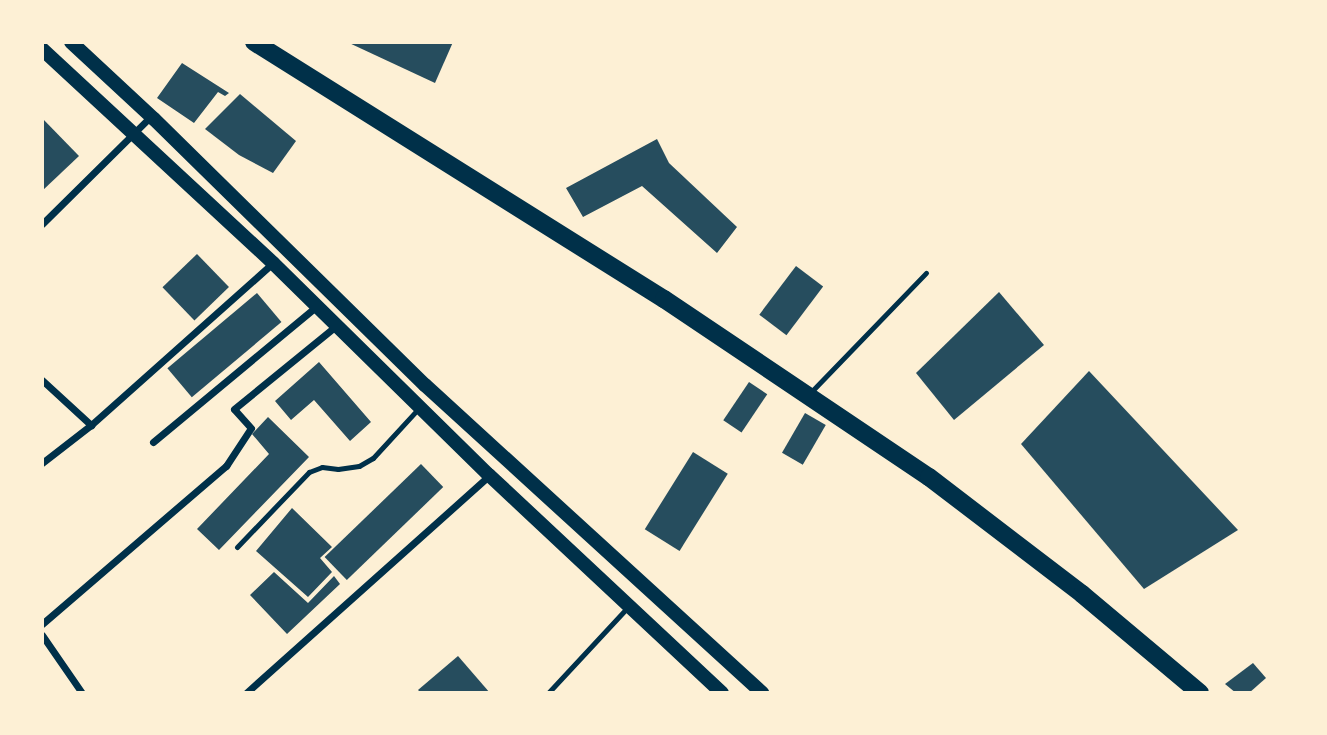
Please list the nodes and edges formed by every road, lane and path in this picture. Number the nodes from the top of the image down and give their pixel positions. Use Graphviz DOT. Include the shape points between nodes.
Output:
graph roads {
  1 [pos="71,42"];
  2 [pos="254,42"];
  3 [pos="42,49"];
  4 [pos="151,116"];
  5 [pos="133,133"];
  6 [pos="42,224"];
  7 [pos="273,263"];
  8 [pos="926,273"];
  9 [pos="317,306"];
  10 [pos="337,325"];
  11 [pos="42,380"];
  12 [pos="808,396"];
  13 [pos="421,407"];
  14 [pos="91,425"];
  15 [pos="153,442"];
  16 [pos="42,463"];
  17 [pos="489,475"];
  18 [pos="237,547"];
  19 [pos="629,606"];
  20 [pos="42,624"];
  21 [pos="42,635"];
  22 [pos="82,693"];
  23 [pos="246,693"];
  24 [pos="548,693"];
  25 [pos="722,693"];
  26 [pos="762,693"];
  27 [pos="1200,693"];
  1 -- 4 [label="main road"];
  2 -- 12 [label="main road" via="664,299"];
  3 -- 5 [label="main road"];
  4 -- 5 [label="street"];
  4 -- 26 [label="main road" via="425,385"];
  5 -- 6 [label="street"];
  5 -- 7 [label="main road"];
  7 -- 9 [label="main road"];
  7 -- 14 [label="street"];
  8 -- 12 [label="lane"];
  9 -- 10 [label="main road"];
  9 -- 15 [label="street"];
  10 -- 13 [label="main road"];
  10 -- 20 [label="street" via="234,409 251,428 226,466"];
  11 -- 14 [label="street"];
  12 -- 27 [label="main road" via="984,519"];
  13 -- 17 [label="main road"];
  13 -- 18 [label="lane" via="373,458 359,466 309,472"];
  14 -- 16 [label="street"];
  17 -- 19 [label="main road"];
  17 -- 23 [label="street"];
  19 -- 24 [label="lane"];
  19 -- 25 [label="main road"];
  21 -- 22 [label="street"];
}
